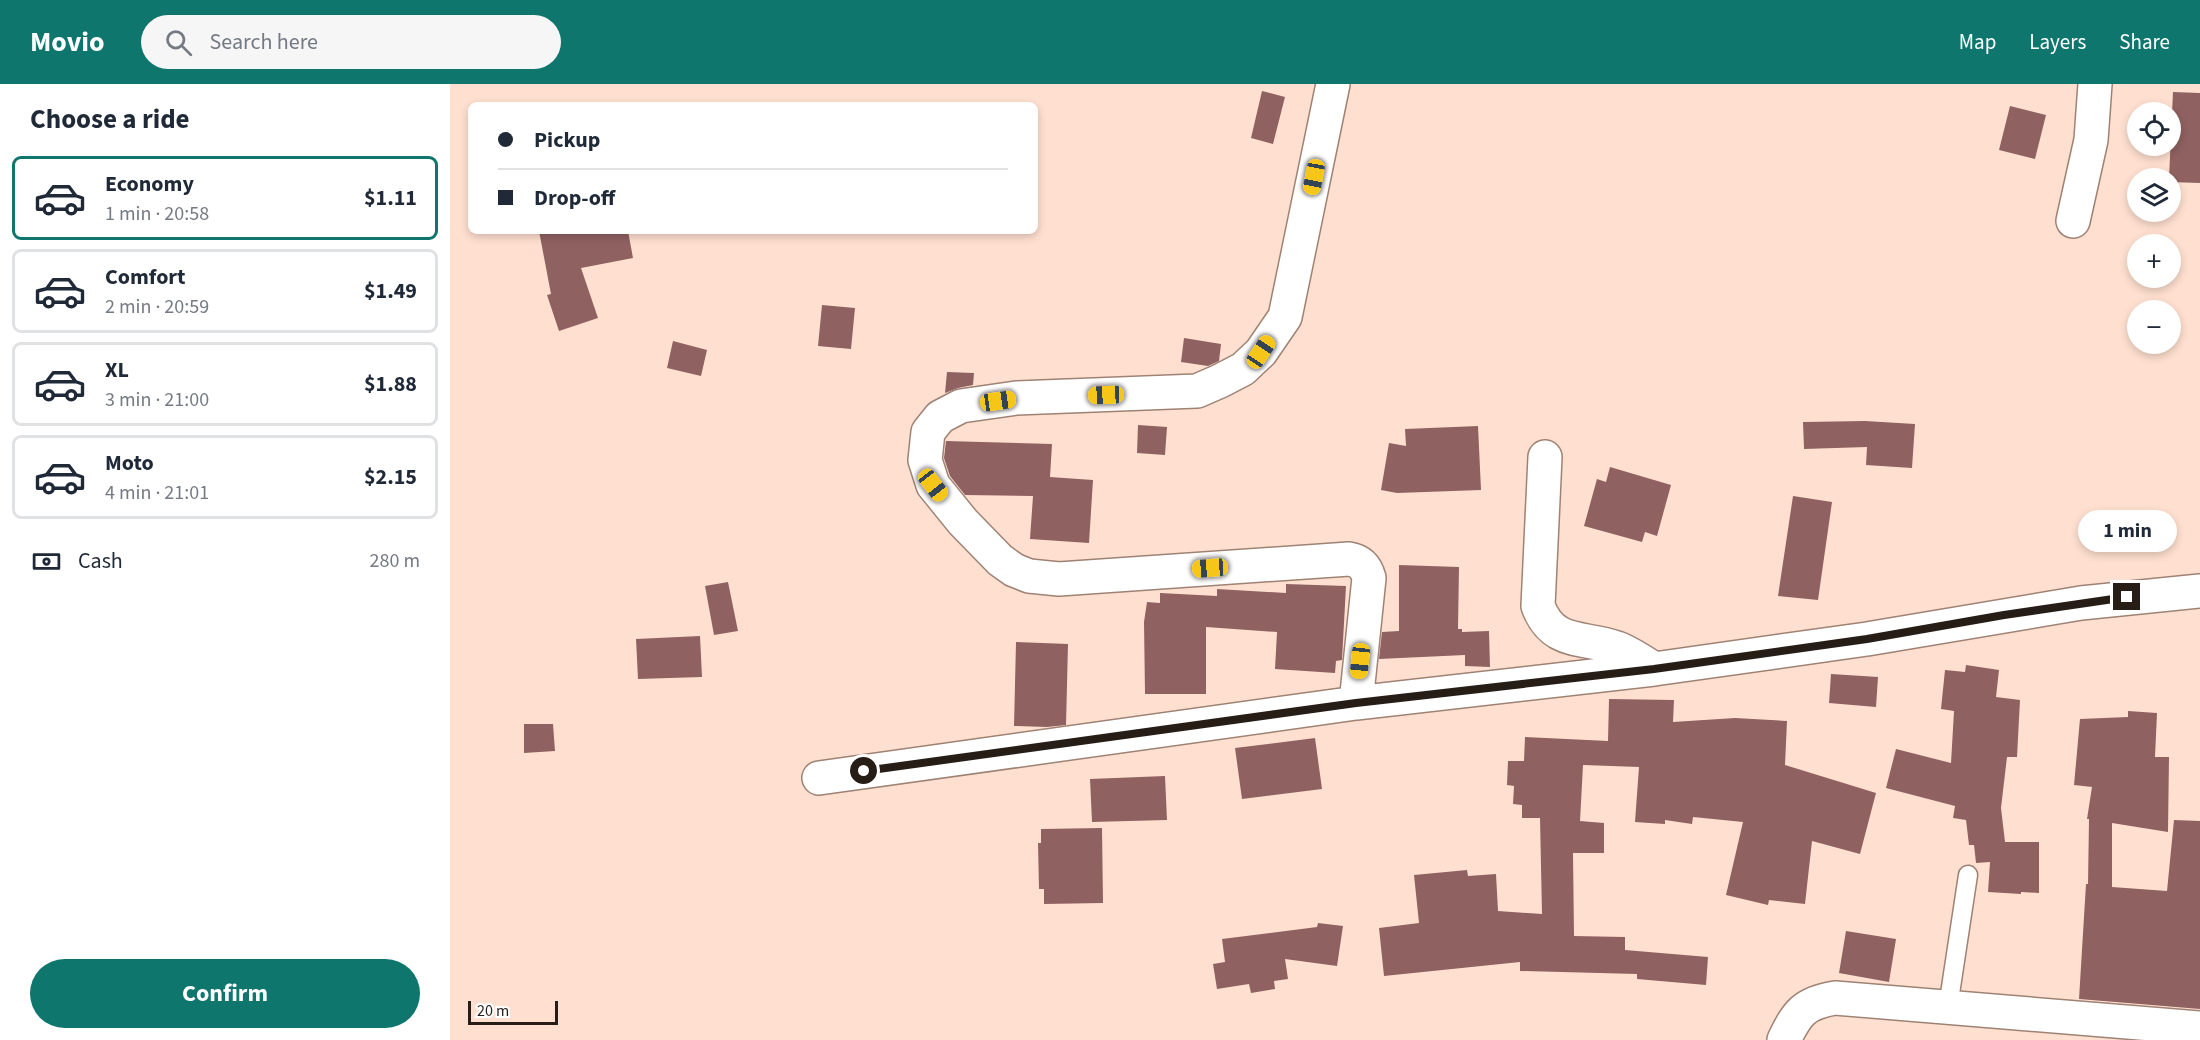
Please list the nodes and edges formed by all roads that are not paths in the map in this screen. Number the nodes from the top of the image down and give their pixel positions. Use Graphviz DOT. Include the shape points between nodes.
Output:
graph roads {
  1 [pos="1333,84"];
  2 [pos="2095,84"];
  3 [pos="2073,221"];
  4 [pos="1545,457"];
  5 [pos="2200,591"];
  6 [pos="1654,669"];
  7 [pos="1356,703"];
  8 [pos="819,778"];
  9 [pos="1968,875"];
  10 [pos="1948,1007"];
  11 [pos="2200,1028"];
  12 [pos="1784,1040"];
  1 -- 7 [label="street" via="1285,317 1261,352 1243,369 1197,391 1016,398 961,406 940,417 928,432 925,460 933,485 963,522 1000,560 1029,576 1059,579 1356,561 1367,570 1369,578"];
  2 -- 3 [label="street" via="2091,140"];
  4 -- 6 [label="street" via="1538,606 1543,618 1562,636 1618,648"];
  5 -- 6 [label="street" via="2081,603"];
  6 -- 7 [label="street"];
  7 -- 8 [label="street"];
  9 -- 10 [label="lane"];
  10 -- 11 [label="street"];
  10 -- 12 [label="street" via="1835,998 1816,1001 1803,1009"];
}
